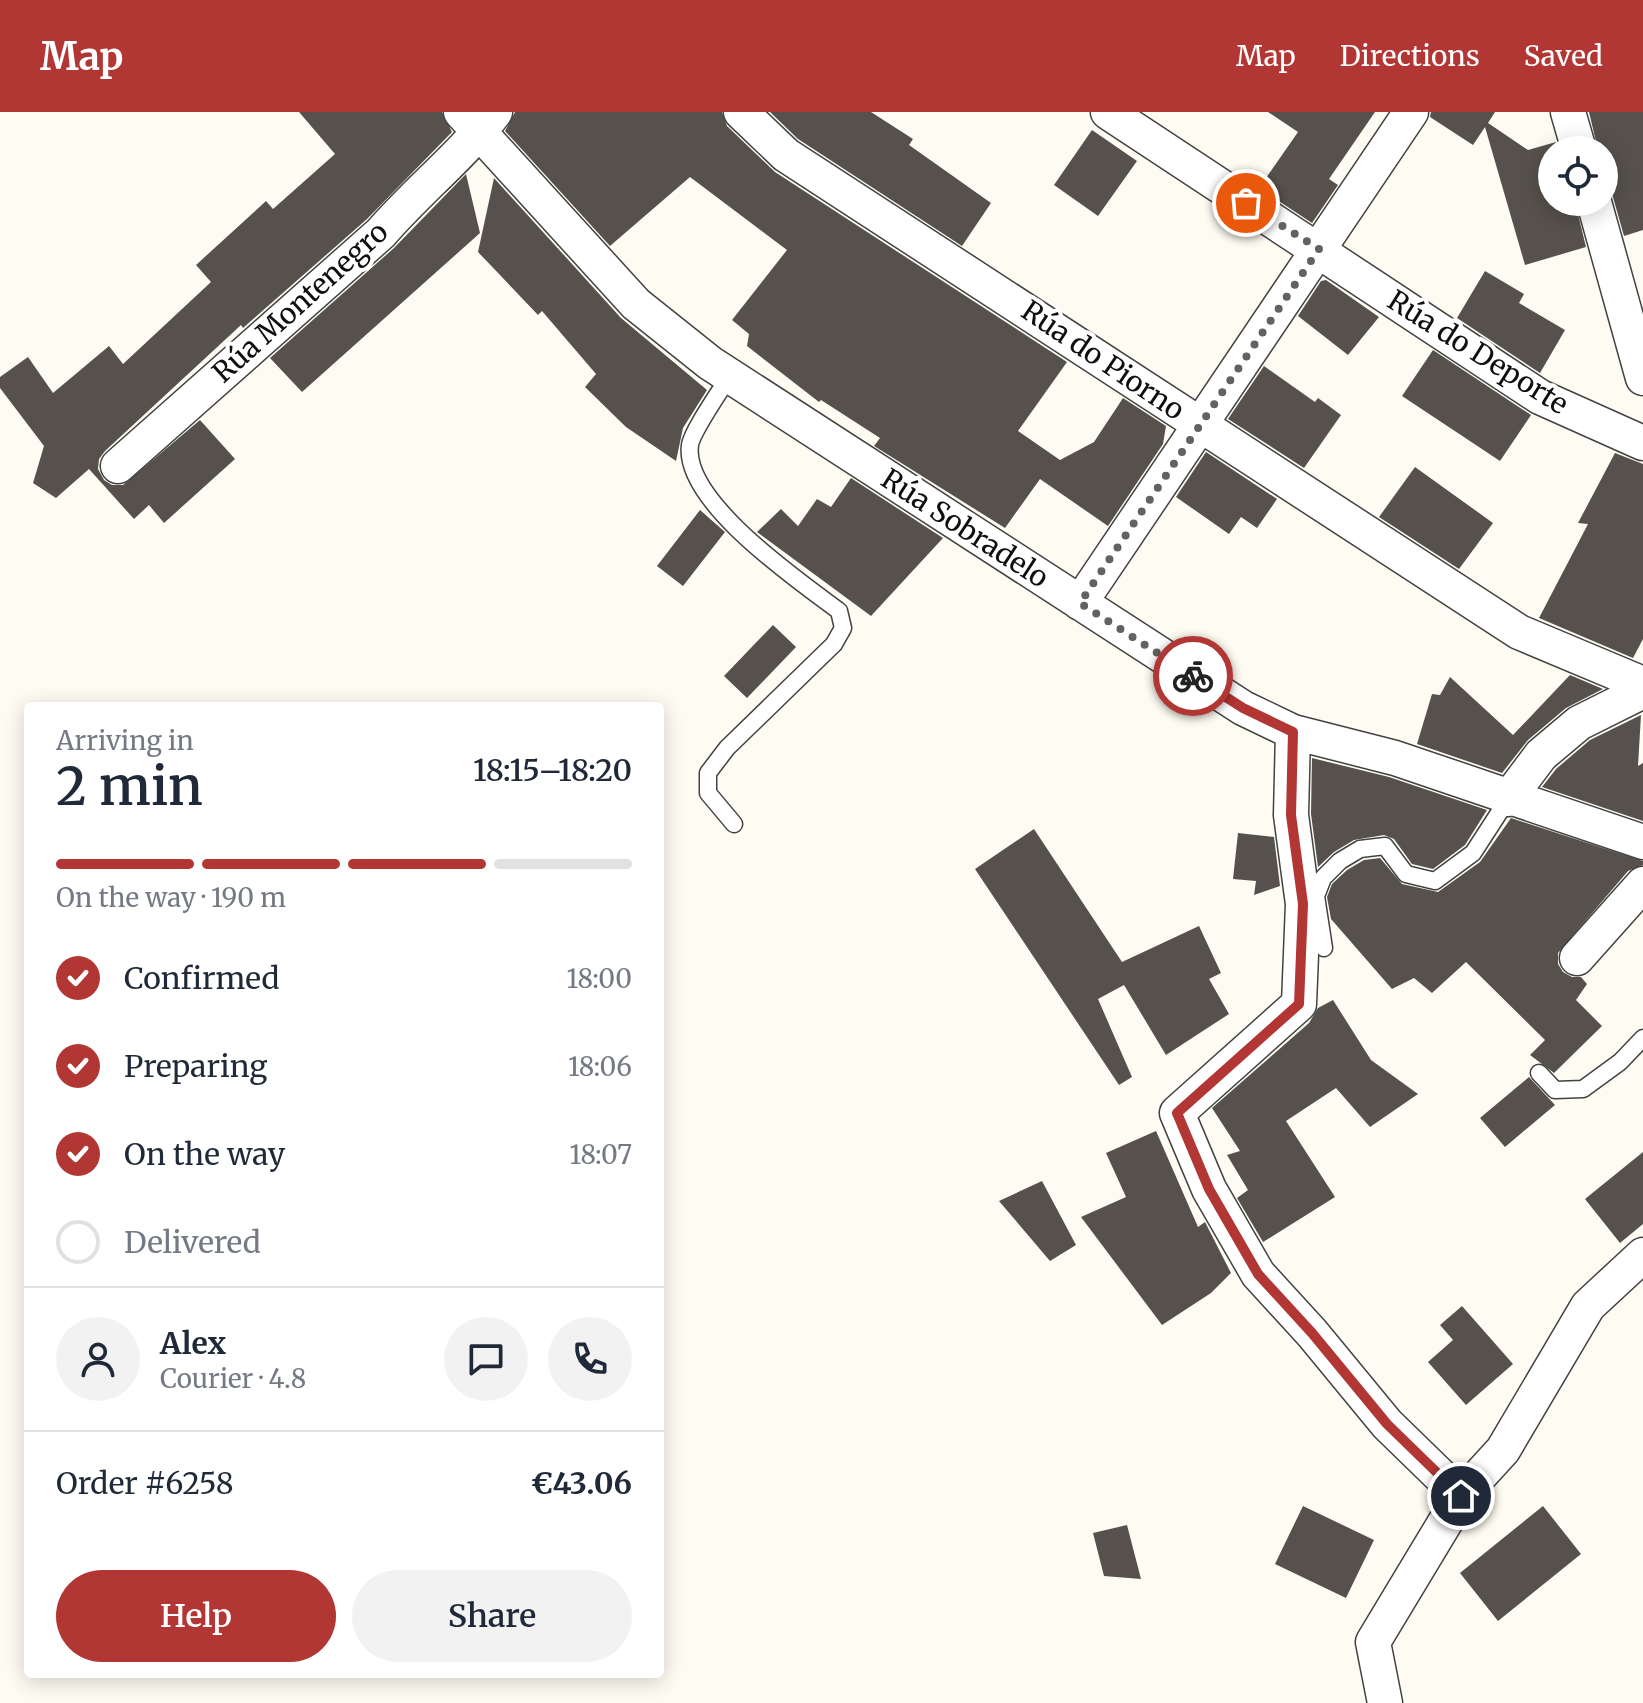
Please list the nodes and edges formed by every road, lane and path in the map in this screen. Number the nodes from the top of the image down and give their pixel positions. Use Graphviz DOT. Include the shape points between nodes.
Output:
graph roads {
  1 [pos="741,112"];
  2 [pos="1108,112"];
  3 [pos="1411,112"];
  4 [pos="1568,112"];
  5 [pos="478,119"];
  6 [pos="1575,136"];
  7 [pos="1598,216"];
  8 [pos="1319,249"];
  9 [pos="730,375"];
  10 [pos="1643,378"];
  11 [pos="1201,425"];
  12 [pos="1643,443"];
  13 [pos="118,466"];
  14 [pos="1080,603"];
  15 [pos="1643,684"];
  16 [pos="1643,691"];
  17 [pos="1293,732"];
  18 [pos="1508,799"];
  19 [pos="734,824"];
  20 [pos="1643,842"];
  21 [pos="1643,884"];
  22 [pos="1324,948"];
  23 [pos="1577,958"];
  24 [pos="1643,1038"];
  25 [pos="1539,1073"];
  26 [pos="1643,1255"];
  27 [pos="1461,1496"];
  28 [pos="1385,1703"];
  1 -- 11 [label="street, Rúa do Piorno" via="786,155"];
  2 -- 8 [label="street, Rúa do Deporte"];
  3 -- 8 [label="street"];
  4 -- 6 [label="street"];
  5 -- 9 [label="street, Rúa Sobradelo" via="636,304"];
  5 -- 13 [label="street, Rúa Montenegro" via="381,233"];
  7 -- 10 [label="street"];
  8 -- 11 [label="street"];
  8 -- 12 [label="street, Rúa do Deporte" via="1540,397"];
  9 -- 14 [label="street, Rúa Sobradelo"];
  9 -- 19 [label="lane" via="690,445 694,473 740,533 839,611 843,628 834,644 708,773 708,793"];
  11 -- 14 [label="street"];
  11 -- 15 [label="street, Rúa do Piorno" via="1519,632"];
  14 -- 17 [label="street, Rúa Sobradelo" via="1243,708"];
  16 -- 18 [label="street" via="1579,723 1541,755"];
  17 -- 18 [label="street, Rúa Sobradelo" via="1395,758"];
  17 -- 27 [label="street" via="1291,815 1303,904 1299,1004 1177,1113 1209,1189 1258,1274 1387,1424"];
  18 -- 20 [label="street, Rúa Sobradelo"];
  18 -- 22 [label="lane" via="1473,853 1435,881 1406,874 1385,846 1360,849 1340,861 1323,878 1316,896"];
  21 -- 23 [label="street"];
  24 -- 25 [label="lane" via="1583,1089 1555,1090"];
  26 -- 27 [label="street" via="1588,1306 1503,1450"];
  27 -- 28 [label="street" via="1373,1642"];
}
